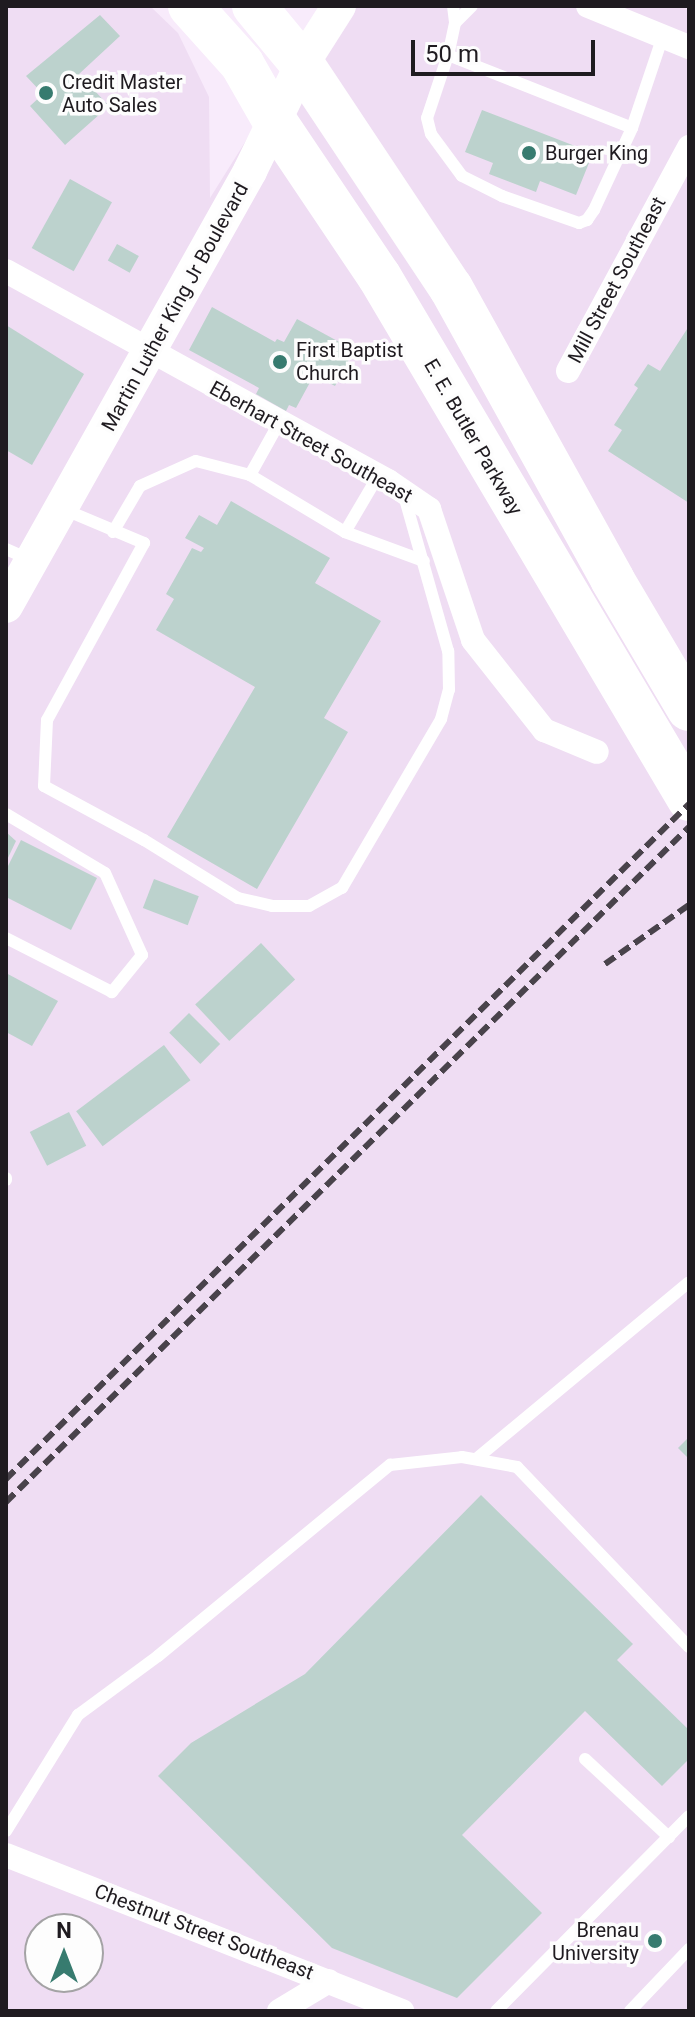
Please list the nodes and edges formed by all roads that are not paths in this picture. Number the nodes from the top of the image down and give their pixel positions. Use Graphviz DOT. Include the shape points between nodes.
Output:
graph roads {
  1 [pos="190,6"];
  2 [pos="254,6"];
  3 [pos="339,6"];
  4 [pos="453,6"];
  5 [pos="472,6"];
  6 [pos="588,6"];
  7 [pos="455,23"];
  8 [pos="663,36"];
  9 [pos="689,47"];
  10 [pos="448,55"];
  11 [pos="302,64"];
  12 [pos="274,120"];
  13 [pos="632,128"];
  14 [pos="689,147"];
  15 [pos="6,271"];
  16 [pos="149,351"];
  17 [pos="568,371"];
  18 [pos="279,423"];
  19 [pos="250,475"];
  20 [pos="378,476"];
  21 [pos="403,491"];
  22 [pos="63,509"];
  23 [pos="113,532"];
  24 [pos="345,532"];
  25 [pos="18,555"];
  26 [pos="424,561"];
  27 [pos="6,606"];
  28 [pos="689,709"];
  29 [pos="597,752"];
  30 [pos="689,799"];
  31 [pos="6,814"];
  32 [pos="6,938"];
  33 [pos="688,1283"];
  34 [pos="476,1459"];
  35 [pos="689,1647"];
  36 [pos="585,1759"];
  37 [pos="689,1816"];
  38 [pos="6,1831"];
  39 [pos="669,1837"];
  40 [pos="6,1855"];
  41 [pos="689,1949"];
  42 [pos="329,1981"];
  43 [pos="279,2011"];
  44 [pos="402,2011"];
  45 [pos="496,2011"];
  46 [pos="630,2011"];
  1 -- 12 [label="highway, E. E. Butler Parkway" via="242,64"];
  2 -- 11 [label="highway"];
  3 -- 11 [label="main road, Martin Luther King Jr Boulevard"];
  4 -- 7 [label="lane"];
  5 -- 7 [label="lane"];
  6 -- 8 [label="street"];
  7 -- 10 [label="lane"];
  8 -- 9 [label="street"];
  8 -- 13 [label="lane"];
  10 -- 13 [label="lane"];
  10 -- 13 [label="lane" via="427,118 431,134 462,176 570,222 587,220"];
  11 -- 12 [label="main road, Martin Luther King Jr Boulevard"];
  11 -- 28 [label="highway" via="451,288"];
  12 -- 16 [label="main road, Martin Luther King Jr Boulevard"];
  12 -- 30 [label="highway, E. E. Butler Parkway" via="379,276"];
  14 -- 17 [label="street, Mill Street Southeast"];
  15 -- 16 [label="street, Eberhart Street Southeast"];
  16 -- 18 [label="street, Eberhart Street Southeast"];
  16 -- 22 [label="main road, Martin Luther King Jr Boulevard"];
  18 -- 19 [label="lane"];
  18 -- 20 [label="street, Eberhart Street Southeast"];
  19 -- 23 [label="lane" via="196,461 140,486"];
  19 -- 24 [label="lane"];
  20 -- 21 [label="street, Eberhart Street Southeast"];
  20 -- 24 [label="lane"];
  21 -- 26 [label="lane"];
  21 -- 29 [label="street, Eberhart Street Southeast" via="429,509 473,640 544,730"];
  22 -- 23 [label="lane"];
  22 -- 25 [label="main road, Martin Luther King Jr Boulevard"];
  23 -- 26 [label="lane" via="144,543 47,720 44,786 238,898 272,906 309,906 342,888 441,719 449,690 448,651"];
  24 -- 26 [label="lane"];
  25 -- 27 [label="main road, Martin Luther King Jr Boulevard"];
  31 -- 32 [label="lane" via="105,873 142,955 112,992"];
  33 -- 34 [label="lane"];
  34 -- 35 [label="lane" via="517,1467"];
  34 -- 38 [label="lane" via="390,1465 78,1715"];
  36 -- 39 [label="lane"];
  37 -- 39 [label="lane"];
  39 -- 45 [label="lane"];
  40 -- 42 [label="street, Chestnut Street Southeast"];
  41 -- 46 [label="lane"];
  42 -- 43 [label="street"];
  42 -- 44 [label="street, Chestnut Street Southeast"];
}
